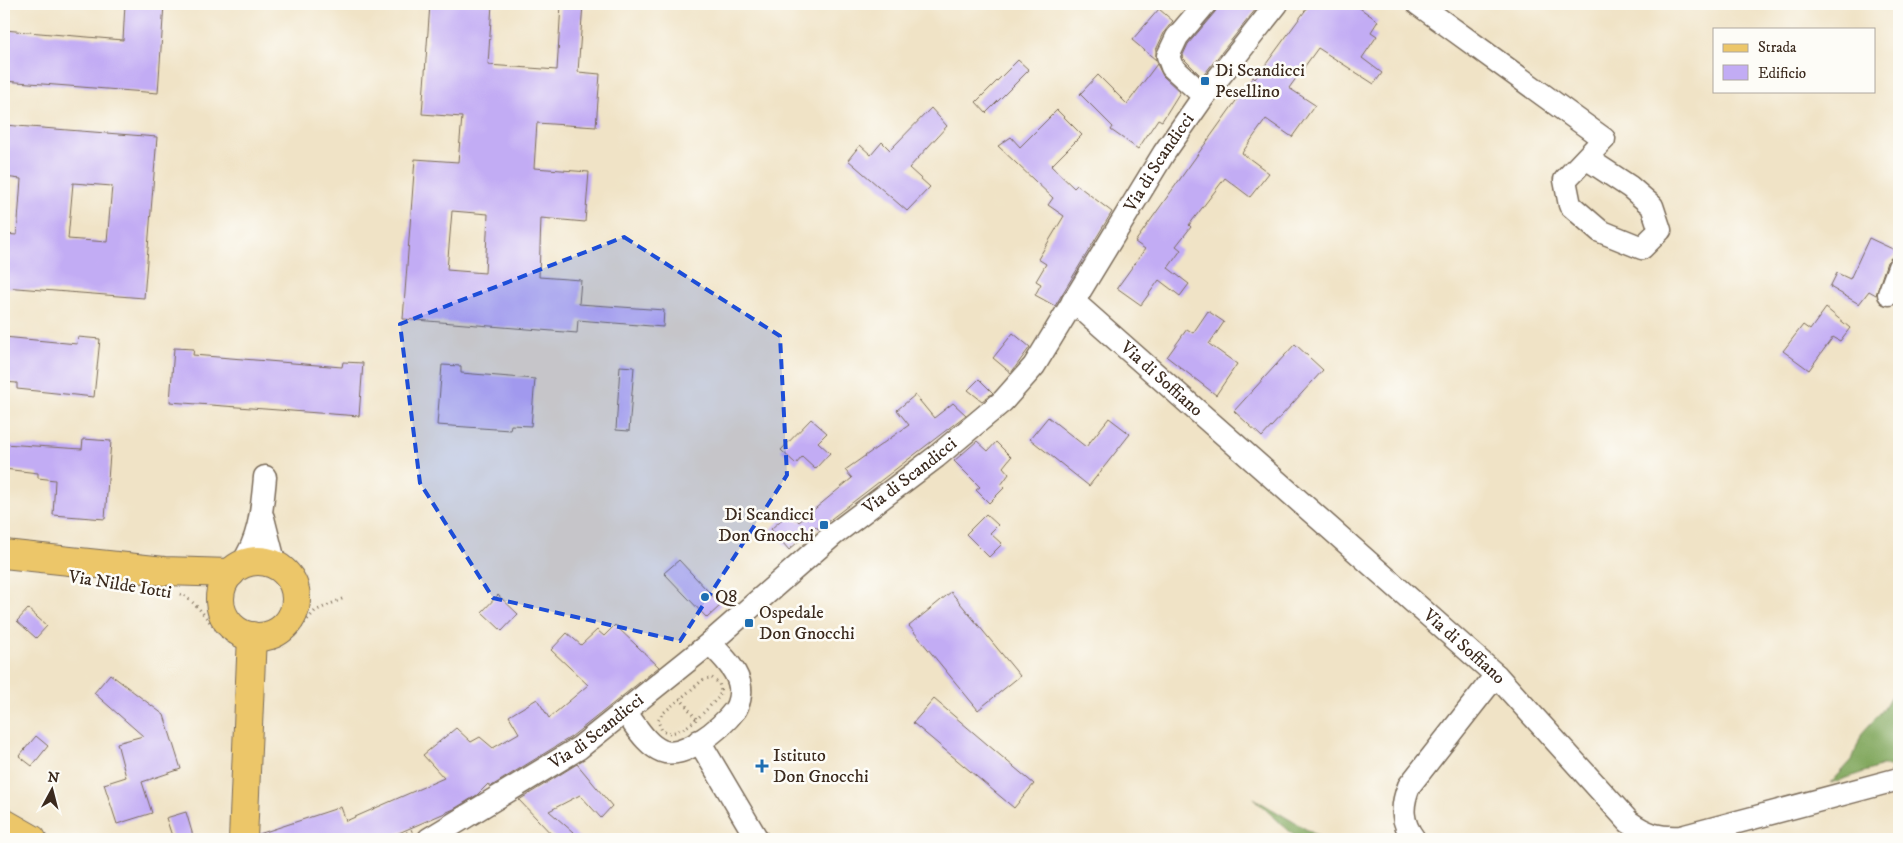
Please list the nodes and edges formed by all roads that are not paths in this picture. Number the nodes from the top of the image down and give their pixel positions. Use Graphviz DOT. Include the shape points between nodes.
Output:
graph roads {
  1 [pos="1205,4"];
  2 [pos="1277,4"];
  3 [pos="1418,4"];
  4 [pos="1204,96"];
  5 [pos="1586,158"];
  6 [pos="1899,267"];
  7 [pos="1890,294"];
  8 [pos="1073,301"];
  9 [pos="265,477"];
  10 [pos="262,515"];
  11 [pos="4,554"];
  12 [pos="275,565"];
  13 [pos="236,569"];
  14 [pos="170,582"];
  15 [pos="222,610"];
  16 [pos="710,643"];
  17 [pos="252,644"];
  18 [pos="1496,675"];
  19 [pos="625,712"];
  20 [pos="699,732"];
  21 [pos="1899,779"];
  22 [pos="4,823"];
  23 [pos="424,833"];
  24 [pos="32,839"];
  25 [pos="243,839"];
  26 [pos="757,839"];
  27 [pos="1414,839"];
  1 -- 4 [label="street" via="1177,37 1168,56 1172,67"];
  2 -- 4 [label="street, Via di Scandicci"];
  3 -- 5 [label="street" via="1604,139"];
  4 -- 8 [label="street, Via di Scandicci" via="1164,153"];
  6 -- 7 [label="street"];
  8 -- 16 [label="street, Via di Scandicci" via="1029,373 1004,401 819,547"];
  8 -- 18 [label="street, Via di Soffiano"];
  9 -- 10 [label="street"];
  10 -- 12 [label="street"];
  10 -- 13 [label="street" via="250,552"];
  11 -- 14 [label="main road, Via Nilde Iotti"];
  12 -- 13 [label="main road, Via Nilde Iotti" via="256,561"];
  12 -- 17 [label="main road" via="292,582 296,594 295,607 283,628"];
  13 -- 14 [label="main road, Via Nilde Iotti"];
  13 -- 15 [label="main road" via="222,587"];
  14 -- 15 [label="main road, Via Nilde Iotti" via="196,587"];
  15 -- 17 [label="main road, Via Nilde Iotti" via="232,626"];
  16 -- 19 [label="street, Via di Scandicci"];
  16 -- 20 [label="street" via="733,670 740,688 739,697 735,710"];
  17 -- 25 [label="main road"];
  18 -- 21 [label="street, Via di Soffiano" via="1629,822 1654,837 1681,837"];
  18 -- 27 [label="street" via="1408,786 1402,804 1406,828"];
  19 -- 20 [label="street" via="650,743 662,751 682,752"];
  19 -- 23 [label="street, Via di Scandicci" via="579,748"];
  20 -- 26 [label="street"];
  22 -- 24 [label="main road"];
}
